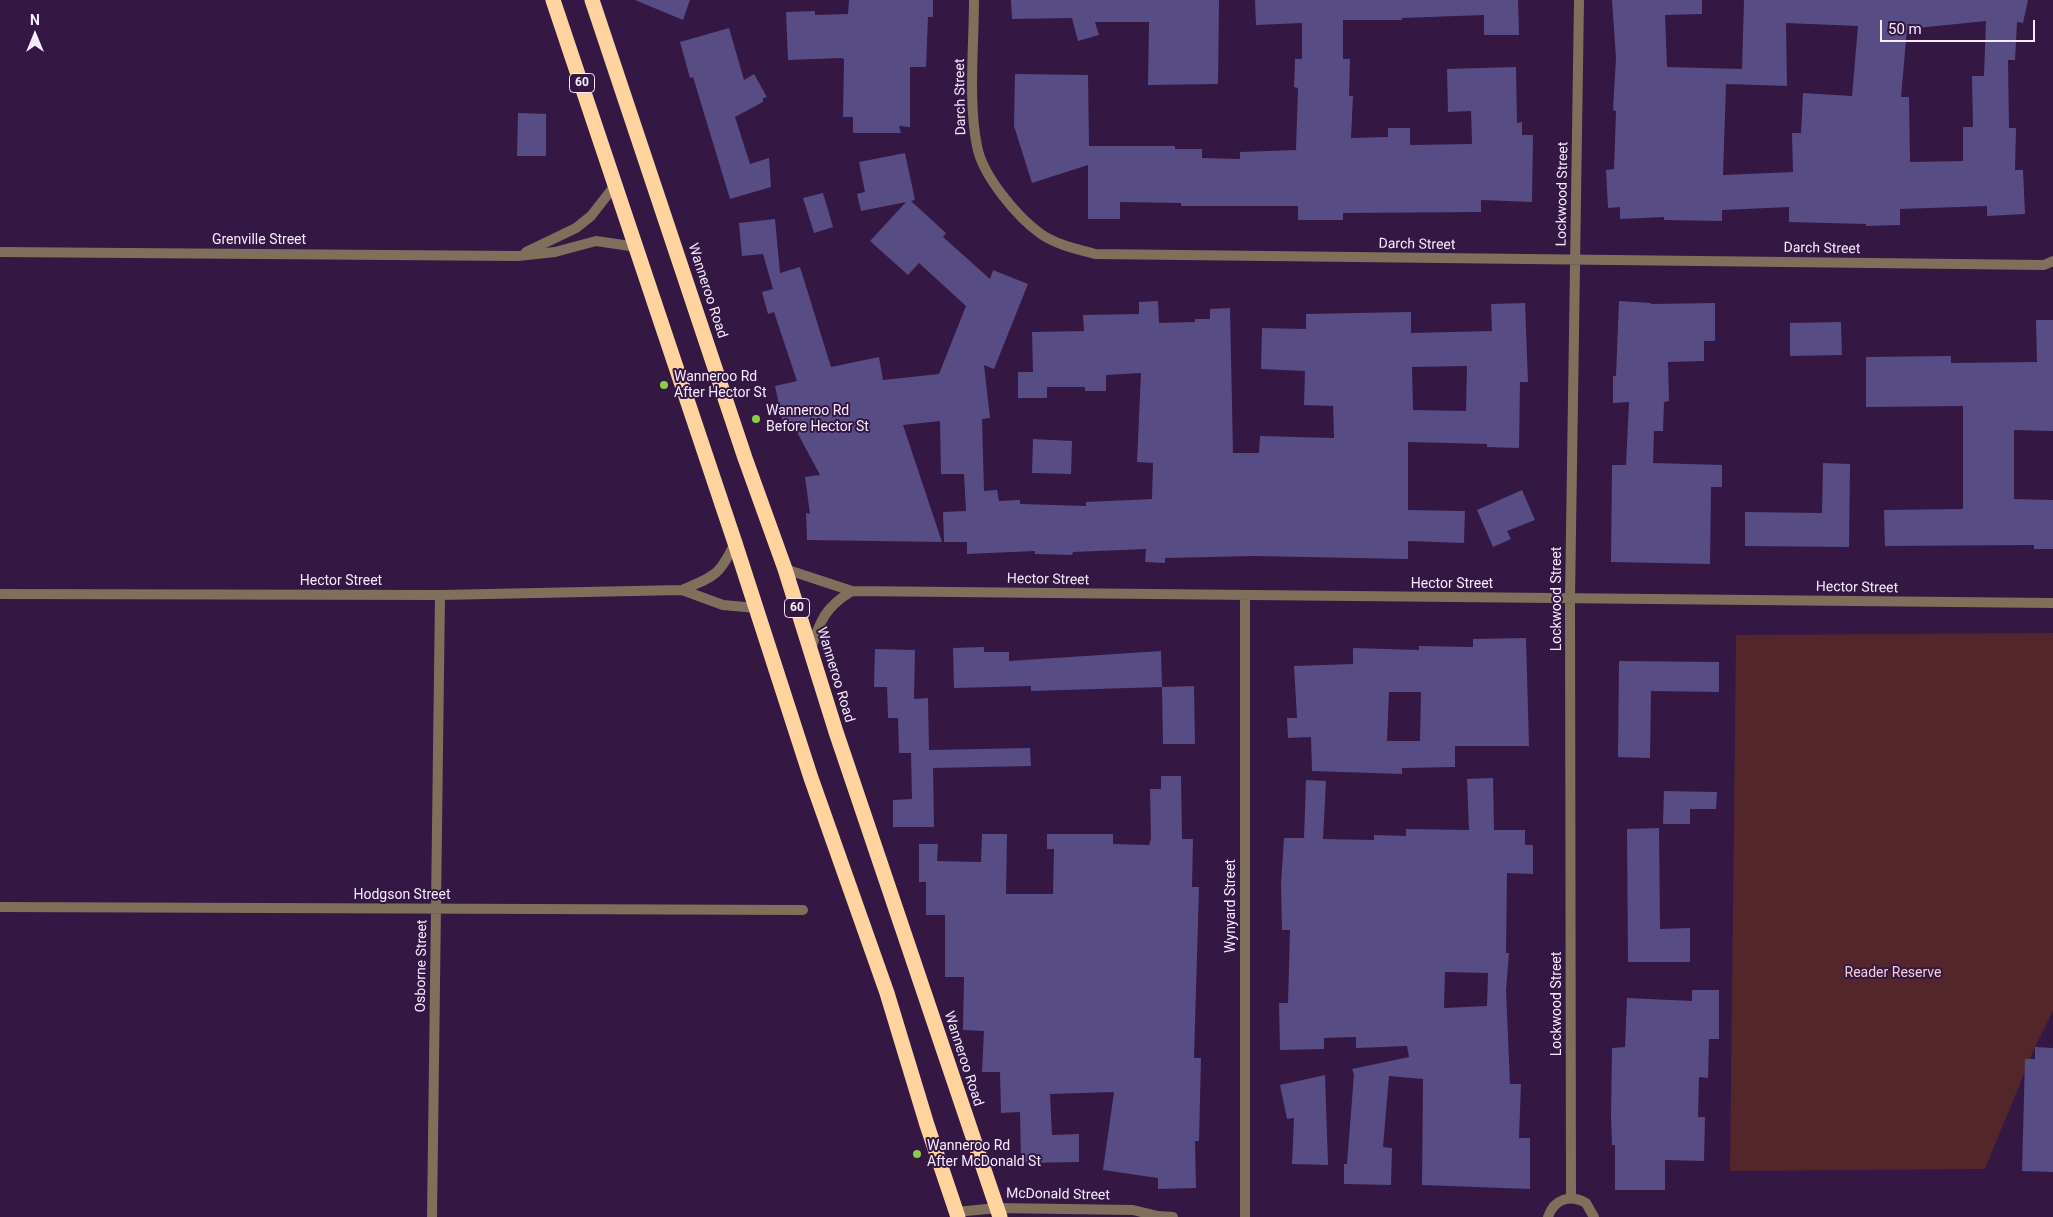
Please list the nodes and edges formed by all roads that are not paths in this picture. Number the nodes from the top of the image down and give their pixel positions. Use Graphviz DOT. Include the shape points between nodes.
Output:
graph roads {
  1 [pos="553,0"];
  2 [pos="592,0"];
  3 [pos="974,0"];
  4 [pos="1579,0"];
  5 [pos="616,184"];
  6 [pos="637,247"];
  7 [pos="0,252"];
  8 [pos="518,256"];
  9 [pos="1576,261"];
  10 [pos="2053,261"];
  11 [pos="735,543"];
  12 [pos="785,569"];
  13 [pos="682,590"];
  14 [pos="852,591"];
  15 [pos="0,594"];
  16 [pos="440,595"];
  17 [pos="1245,596"];
  18 [pos="1570,598"];
  19 [pos="2053,604"];
  20 [pos="756,608"];
  21 [pos="810,651"];
  22 [pos="0,907"];
  23 [pos="437,909"];
  24 [pos="803,910"];
  25 [pos="1571,1198"];
  26 [pos="998,1212"];
  27 [pos="957,1214"];
  28 [pos="432,1217"];
  29 [pos="1157,1217"];
  30 [pos="1173,1217"];
  31 [pos="1245,1217"];
  32 [pos="1548,1217"];
  33 [pos="1594,1217"];
  1 -- 5 [label="highway, 60"];
  2 -- 12 [label="highway, Wanneroo Road / 60"];
  3 -- 9 [label="street, Darch Street" via="977,147 987,171 1020,214 1042,235 1065,246 1095,254"];
  4 -- 9 [label="street, Lockwood Street"];
  5 -- 6 [label="highway, 60"];
  5 -- 8 [label="street, Grenville Street" via="576,228"];
  6 -- 8 [label="street, Grenville Street" via="596,241 555,252"];
  6 -- 11 [label="highway, 60"];
  7 -- 8 [label="street, Grenville Street"];
  9 -- 10 [label="street, Darch Street" via="2044,265"];
  9 -- 18 [label="street, Lockwood Street"];
  11 -- 13 [label="street, Hector Street" via="714,577"];
  11 -- 20 [label="highway, 60"];
  12 -- 14 [label="street, Hector Street"];
  12 -- 21 [label="highway, Wanneroo Road / 60"];
  13 -- 16 [label="street, Hector Street"];
  13 -- 20 [label="street, Hector Street" via="723,604"];
  14 -- 17 [label="street, Hector Street"];
  14 -- 21 [label="street" via="837,600 823,616"];
  15 -- 16 [label="street, Hector Street"];
  16 -- 23 [label="street, Osborne Street"];
  17 -- 18 [label="street, Hector Street"];
  17 -- 31 [label="street, Wynyard Street"];
  18 -- 19 [label="street, Hector Street"];
  18 -- 25 [label="street, Lockwood Street"];
  20 -- 27 [label="highway, 60" via="811,778 887,993"];
  21 -- 26 [label="highway, Wanneroo Road / 60"];
  22 -- 23 [label="street, Hodgson Street"];
  23 -- 24 [label="street, Hodgson Street"];
  23 -- 28 [label="street, Osborne Street"];
  25 -- 32 [label="street" via="1554,1205"];
  25 -- 33 [label="street" via="1586,1203"];
  26 -- 27 [label="street, McDonald Street"];
  26 -- 29 [label="street, McDonald Street" via="1133,1210"];
  29 -- 30 [label="street, McDonald Street"];
}
